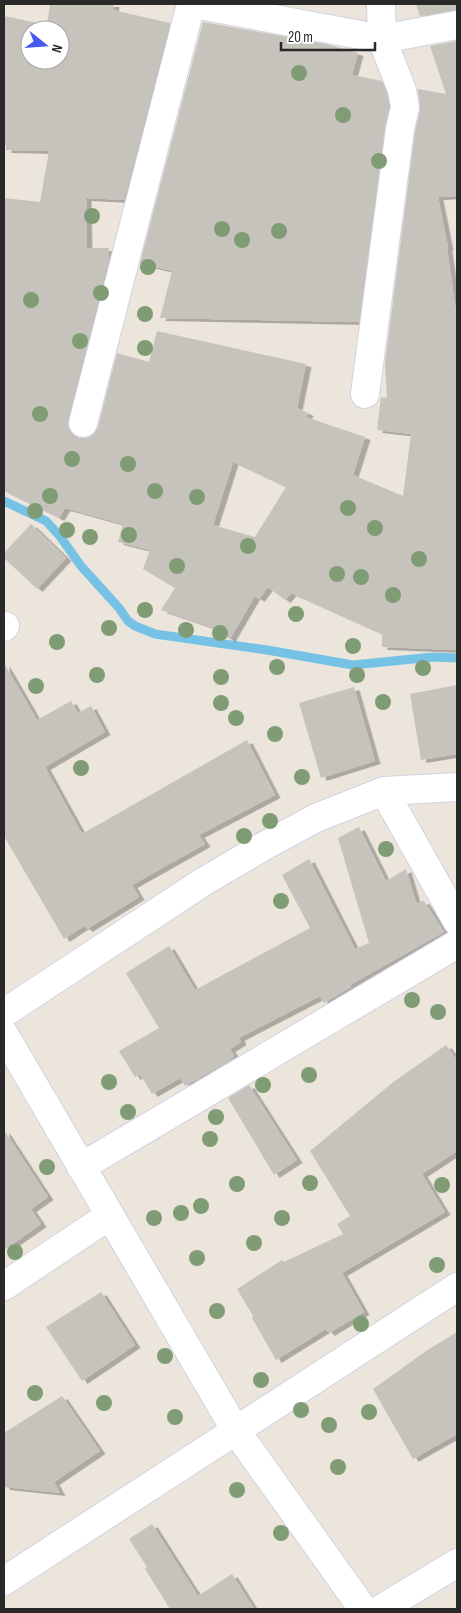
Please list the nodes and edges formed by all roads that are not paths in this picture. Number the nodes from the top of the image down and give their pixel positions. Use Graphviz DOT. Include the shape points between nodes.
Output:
graph roads {
  1 [pos="193,4"];
  2 [pos="381,4"];
  3 [pos="457,25"];
  4 [pos="382,39"];
  5 [pos="365,394"];
  6 [pos="83,423"];
  7 [pos="457,787"];
  8 [pos="384,790"];
  9 [pos="457,921"];
  10 [pos="457,944"];
  11 [pos="4,1013"];
  12 [pos="4,1034"];
  13 [pos="81,1167"];
  14 [pos="109,1216"];
  15 [pos="4,1286"];
  16 [pos="457,1287"];
  17 [pos="236,1431"];
  18 [pos="457,1563"];
  19 [pos="4,1581"];
  20 [pos="363,1609"];
  21 [pos="381,1609"];
  1 -- 4 [label="street"];
  1 -- 6 [label="street"];
  2 -- 4 [label="street"];
  3 -- 4 [label="street"];
  4 -- 5 [label="street" via="402,90 405,107"];
  7 -- 8 [label="street"];
  8 -- 9 [label="street"];
  8 -- 11 [label="street" via="316,818 264,846 203,882"];
  10 -- 13 [label="street"];
  12 -- 13 [label="street"];
  13 -- 14 [label="street"];
  14 -- 15 [label="street"];
  14 -- 17 [label="street"];
  16 -- 17 [label="street"];
  17 -- 19 [label="street"];
  17 -- 20 [label="street"];
  18 -- 21 [label="street"];
}
